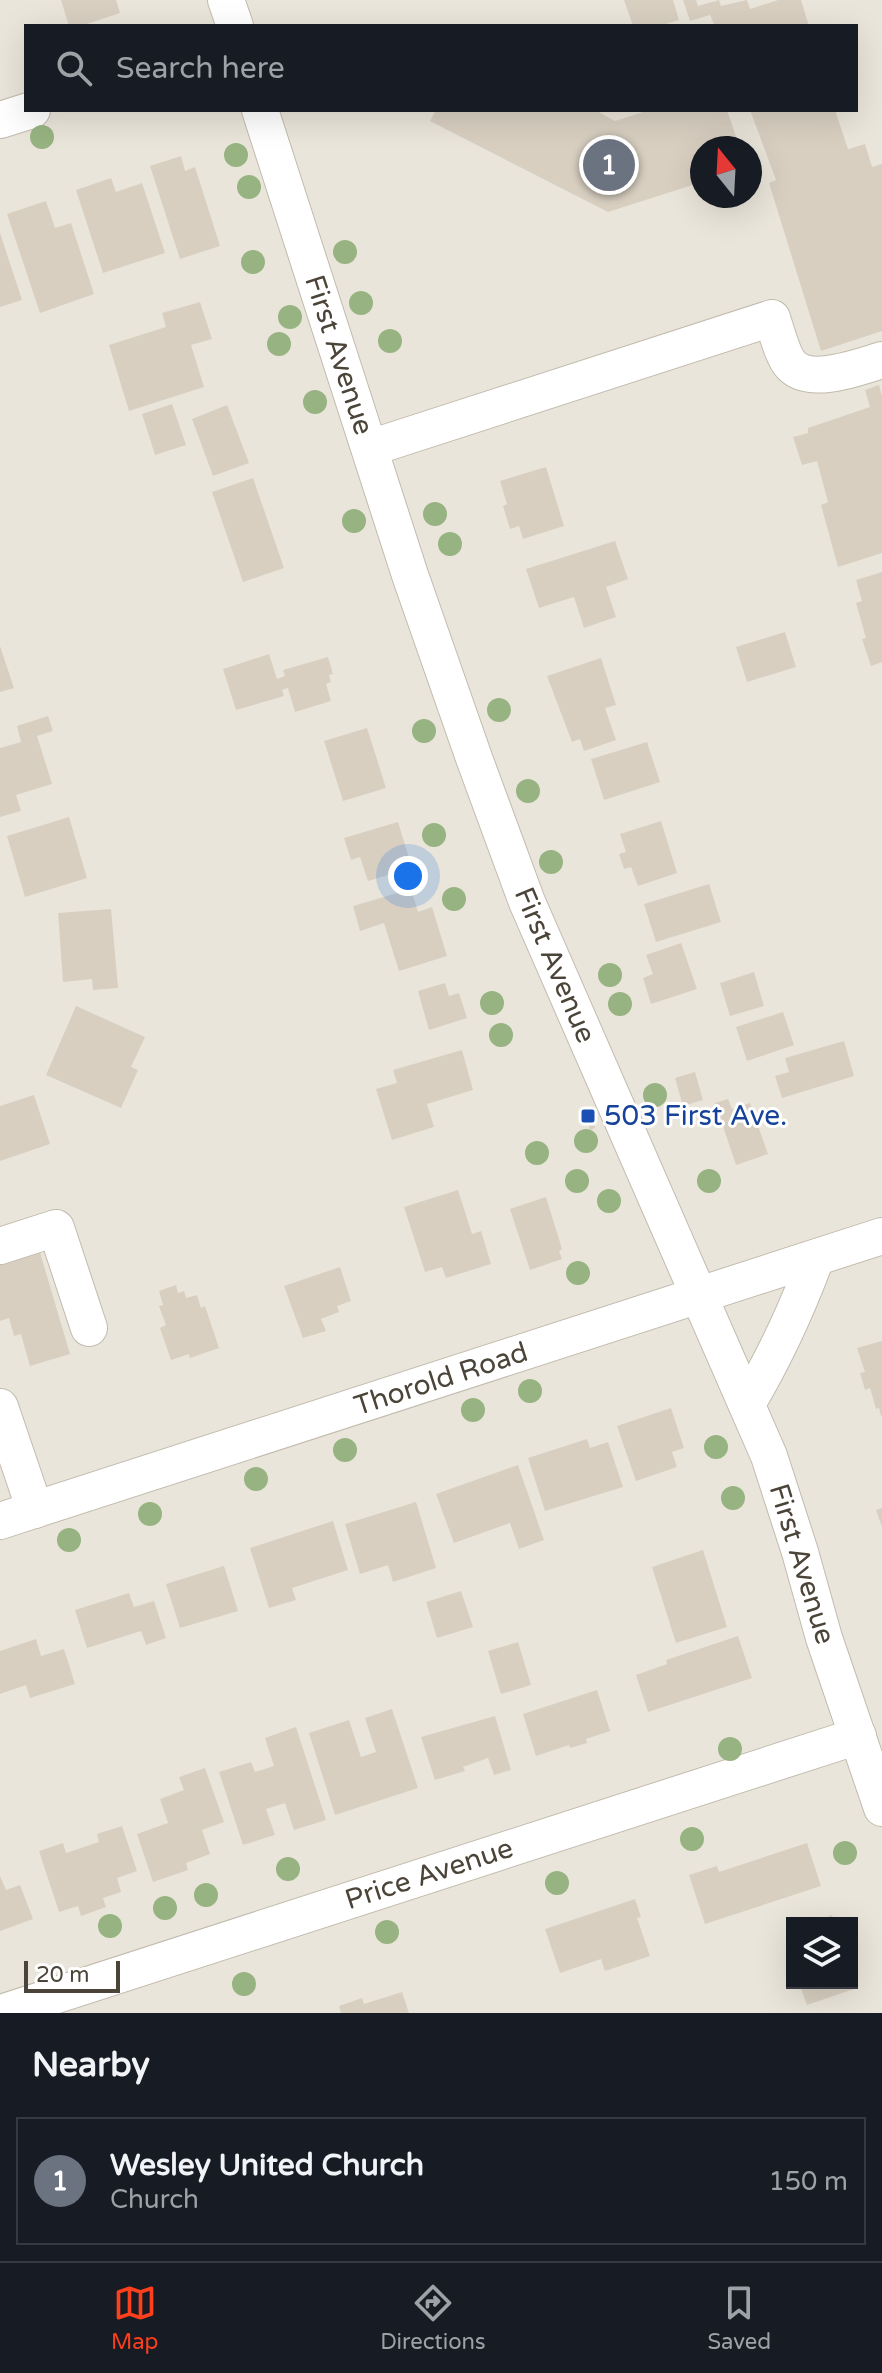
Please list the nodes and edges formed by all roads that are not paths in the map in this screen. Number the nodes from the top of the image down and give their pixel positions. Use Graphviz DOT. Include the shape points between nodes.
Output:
graph roads {
  1 [pos="26,112"];
  2 [pos="261,112"];
  3 [pos="0,120"];
  4 [pos="882,360"];
  5 [pos="370,448"];
  6 [pos="882,1236"];
  7 [pos="0,1246"];
  8 [pos="816,1258"];
  9 [pos="698,1296"];
  10 [pos="89,1328"];
  11 [pos="747,1404"];
  12 [pos="0,1407"];
  13 [pos="35,1510"];
  14 [pos="0,1521"];
  15 [pos="868,1742"];
  16 [pos="882,1808"];
  17 [pos="1,2013"];
  1 -- 3 [label="street"];
  2 -- 5 [label="street, First Avenue"];
  4 -- 5 [label="street" via="806,375 790,365 772,318"];
  5 -- 9 [label="street, First Avenue" via="527,902"];
  6 -- 8 [label="street, Thorold Road"];
  7 -- 10 [label="street" via="56,1228"];
  8 -- 9 [label="street, Thorold Road"];
  8 -- 11 [label="street" via="771,1364"];
  9 -- 11 [label="street, First Avenue"];
  9 -- 13 [label="street, Thorold Road"];
  11 -- 15 [label="street, First Avenue" via="769,1456 824,1638"];
  12 -- 13 [label="street"];
  13 -- 14 [label="street, Thorold Road"];
  15 -- 16 [label="street, First Avenue"];
  15 -- 17 [label="street, Price Avenue"];
}
